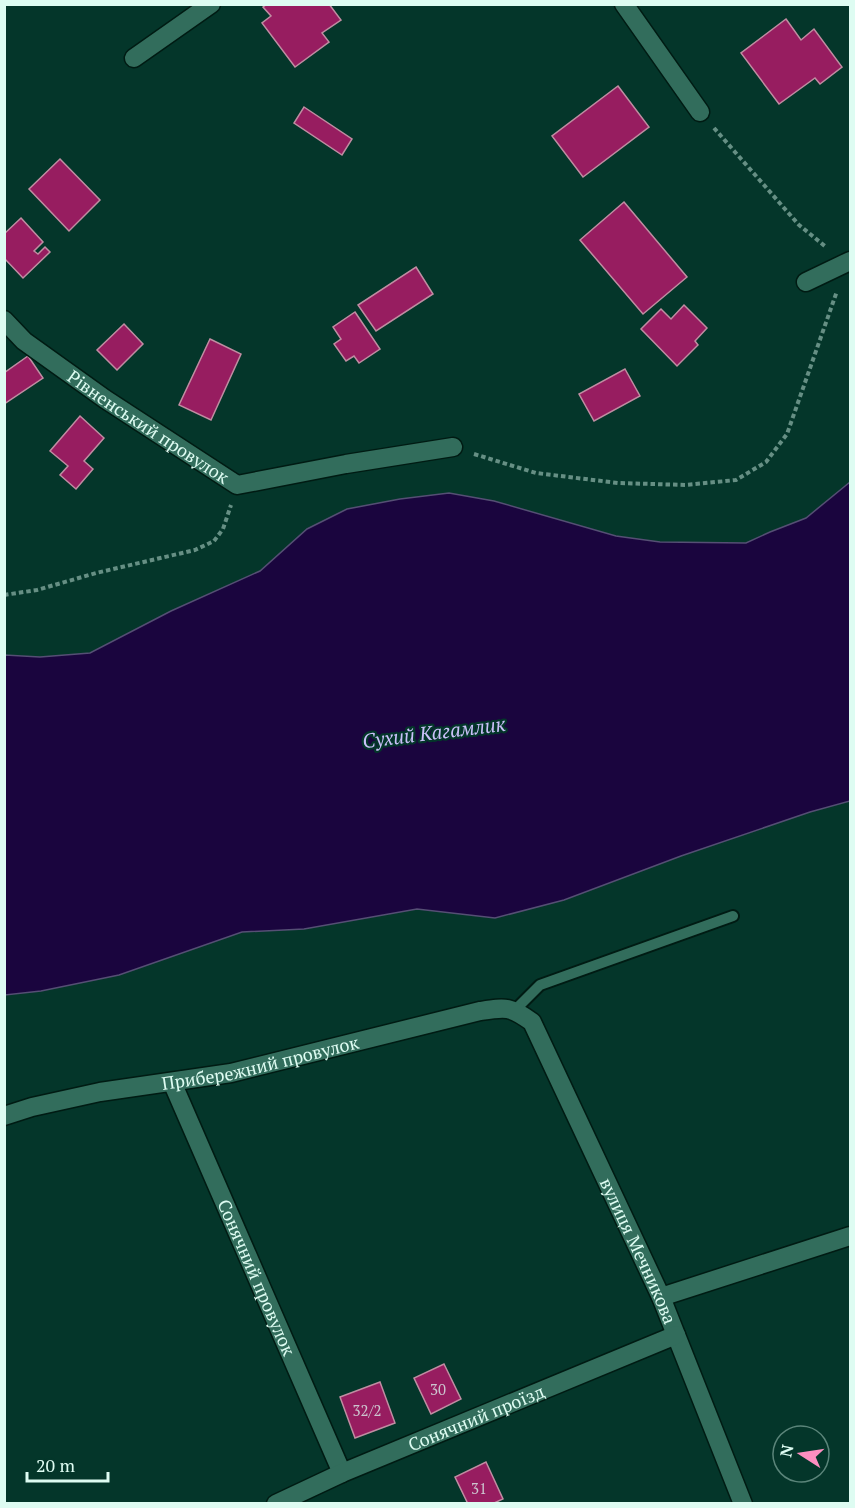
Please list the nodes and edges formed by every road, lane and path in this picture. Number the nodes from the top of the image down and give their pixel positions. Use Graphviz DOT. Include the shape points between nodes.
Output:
graph roads {
  1 [pos="211,4"];
  2 [pos="624,4"];
  3 [pos="134,58"];
  4 [pos="700,112"];
  5 [pos="848,262"];
  6 [pos="806,282"];
  7 [pos="4,320"];
  8 [pos="453,447"];
  9 [pos="237,485"];
  10 [pos="4,595"];
  11 [pos="733,916"];
  12 [pos="515,1010"];
  13 [pos="172,1082"];
  14 [pos="4,1116"];
  15 [pos="850,1236"];
  16 [pos="661,1297"];
  17 [pos="676,1335"];
  18 [pos="342,1473"];
  19 [pos="276,1503"];
  20 [pos="743,1503"];
  1 -- 3 [label="street"];
  2 -- 4 [label="street"];
  4 -- 5 [label="path" via="799,225"];
  5 -- 6 [label="street"];
  5 -- 8 [label="path" via="787,434 766,462 736,480 686,486 618,483 536,473"];
  7 -- 9 [label="street, Рівненський провулок" via="24,341 105,399"];
  8 -- 9 [label="street, Рівненський провулок"];
  9 -- 10 [label="path" via="223,529 214,541 195,550"];
  11 -- 12 [label="lane" via="540,984"];
  12 -- 13 [label="street, Прибережний провулок" via="480,1011 231,1073"];
  12 -- 16 [label="street, вулиця Мечникова" via="532,1022"];
  13 -- 14 [label="street, Прибережний провулок" via="100,1092"];
  13 -- 18 [label="street, Сонячний провулок"];
  15 -- 16 [label="street"];
  16 -- 17 [label="street, вулиця Мечникова"];
  17 -- 18 [label="street, Сонячний проїзд"];
  17 -- 20 [label="street, вулиця Мечникова"];
  18 -- 19 [label="street, Сонячний проїзд"];
}
